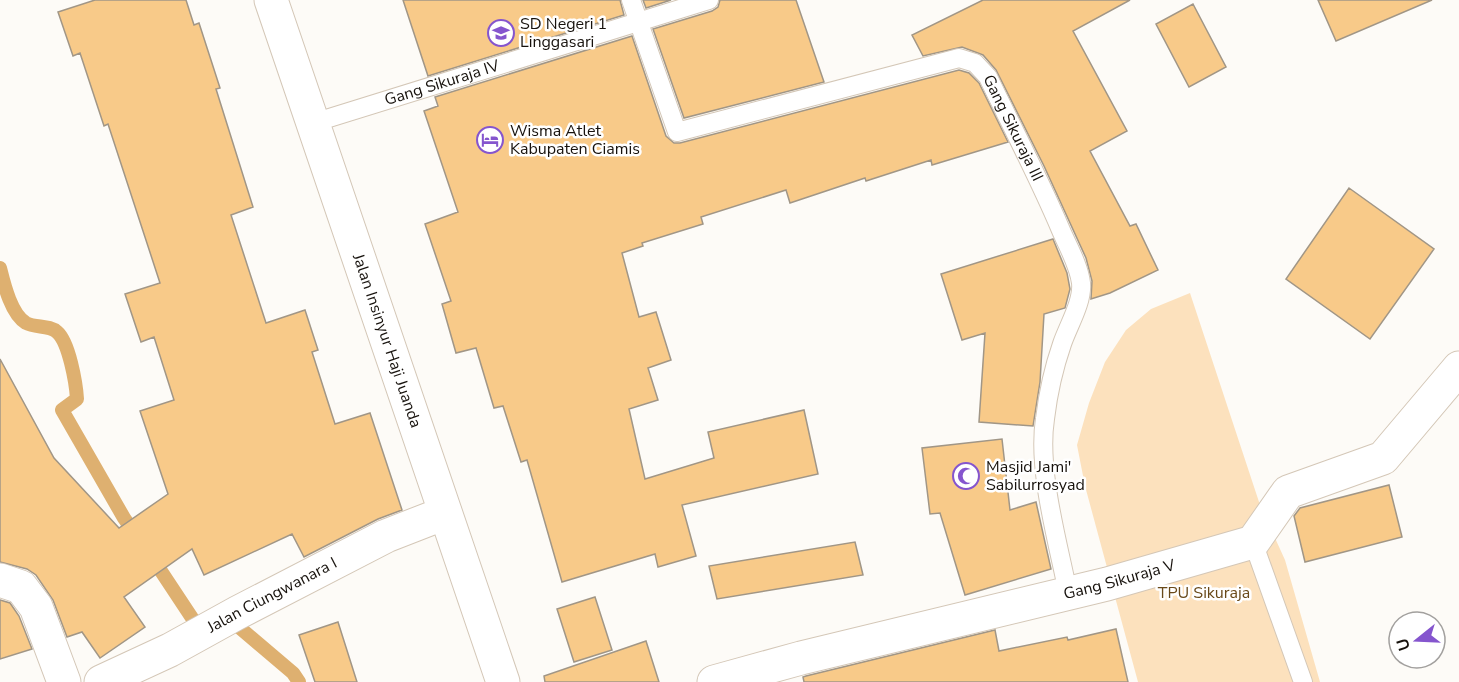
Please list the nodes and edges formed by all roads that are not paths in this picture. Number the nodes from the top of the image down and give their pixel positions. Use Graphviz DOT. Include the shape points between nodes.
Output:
graph roads {
  1 [pos="271,0"];
  2 [pos="631,0"];
  3 [pos="709,0"];
  4 [pos="638,22"];
  5 [pos="313,123"];
  6 [pos="1459,368"];
  7 [pos="445,513"];
  8 [pos="1253,542"];
  9 [pos="0,580"];
  10 [pos="1068,593"];
  11 [pos="64,682"];
  12 [pos="101,682"];
  13 [pos="503,682"];
  14 [pos="714,682"];
  15 [pos="1303,682"];
  1 -- 5 [label="main road, Jalan Insinyur Haji Juanda"];
  2 -- 4 [label="lane, Gang Sikuraja III"];
  3 -- 4 [label="lane, Gang Sikuraja IV"];
  4 -- 5 [label="lane, Gang Sikuraja IV"];
  4 -- 10 [label="lane, Gang Sikuraja III" via="677,132 959,58 975,63 988,77 1047,196 1081,284 1062,344 1042,444"];
  5 -- 7 [label="main road, Jalan Insinyur Haji Juanda"];
  6 -- 8 [label="main road" via="1383,458 1288,492"];
  7 -- 12 [label="main road, Jalan Ciungwanara I" via="386,536"];
  7 -- 13 [label="main road, Jalan Insinyur Haji Juanda"];
  8 -- 10 [label="main road, Gang Sikuraja V"];
  8 -- 15 [label="lane"];
  9 -- 11 [label="main road" via="21,586 36,607"];
  10 -- 14 [label="main road, Gang Sikuraja V"];
}
